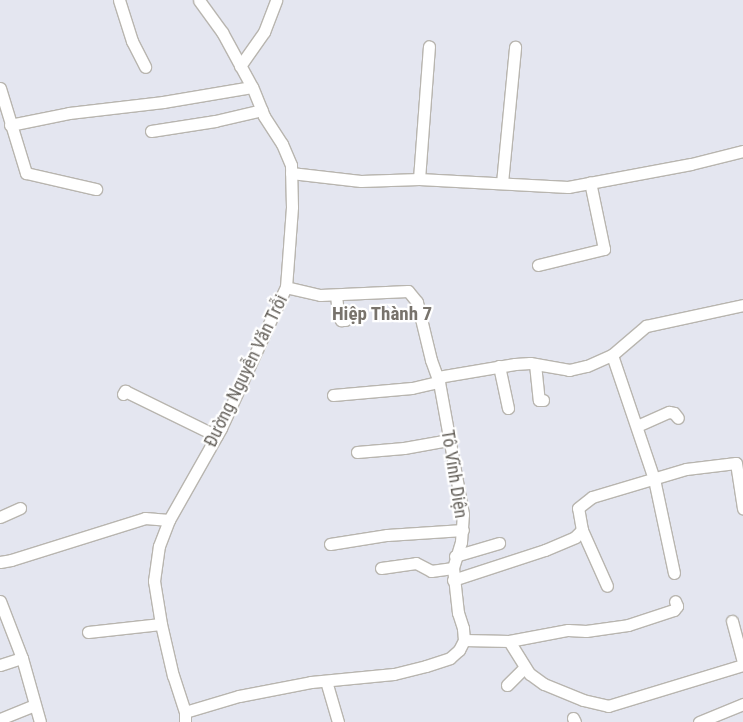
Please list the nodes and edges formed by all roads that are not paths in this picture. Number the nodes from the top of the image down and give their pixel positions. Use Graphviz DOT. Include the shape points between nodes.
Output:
graph roads {
  1 [pos="119,0"];
  2 [pos="199,0"];
  3 [pos="276,0"];
  4 [pos="429,46"];
  5 [pos="515,47"];
  6 [pos="240,66"];
  7 [pos="145,67"];
  8 [pos="252,87"];
  9 [pos="0,91"];
  10 [pos="262,110"];
  11 [pos="10,125"];
  12 [pos="151,131"];
  13 [pos="743,152"];
  14 [pos="291,172"];
  15 [pos="419,179"];
  16 [pos="590,182"];
  17 [pos="502,183"];
  18 [pos="96,188"];
  19 [pos="538,265"];
  20 [pos="286,287"];
  21 [pos="336,295"];
  22 [pos="743,305"];
  23 [pos="345,320"];
  24 [pos="612,355"];
  25 [pos="535,364"];
  26 [pos="499,366"];
  27 [pos="438,379"];
  28 [pos="123,394"];
  29 [pos="333,395"];
  30 [pos="543,400"];
  31 [pos="508,408"];
  32 [pos="678,418"];
  33 [pos="637,426"];
  34 [pos="217,436"];
  35 [pos="449,440"];
  36 [pos="357,452"];
  37 [pos="654,479"];
  38 [pos="20,508"];
  39 [pos="743,508"];
  40 [pos="0,517"];
  41 [pos="170,520"];
  42 [pos="463,530"];
  43 [pos="582,530"];
  44 [pos="499,543"];
  45 [pos="330,544"];
  46 [pos="455,556"];
  47 [pos="0,562"];
  48 [pos="381,568"];
  49 [pos="453,568"];
  50 [pos="674,573"];
  51 [pos="453,580"];
  52 [pos="607,586"];
  53 [pos="0,600"];
  54 [pos="676,601"];
  55 [pos="732,621"];
  56 [pos="161,624"];
  57 [pos="88,632"];
  58 [pos="464,640"];
  59 [pos="509,641"];
  60 [pos="22,658"];
  61 [pos="743,664"];
  62 [pos="0,665"];
  63 [pos="525,667"];
  64 [pos="326,681"];
  65 [pos="507,685"];
  66 [pos="743,704"];
  67 [pos="34,705"];
  68 [pos="185,717"];
  69 [pos="0,719"];
  70 [pos="40,722"];
  71 [pos="338,722"];
  72 [pos="698,722"];
  1 -- 7 [label="street" via="132,41"];
  2 -- 6 [label="street, Đường Nguyễn Văn Trỗi" via="222,32"];
  3 -- 6 [label="street" via="264,32"];
  4 -- 15 [label="street"];
  5 -- 17 [label="street"];
  6 -- 8 [label="street, Đường Nguyễn Văn Trỗi"];
  8 -- 10 [label="street, Đường Nguyễn Văn Trỗi"];
  8 -- 11 [label="street" via="163,102 69,112"];
  9 -- 11 [label="street"];
  10 -- 12 [label="street"];
  10 -- 14 [label="street, Đường Nguyễn Văn Trỗi" via="282,144"];
  11 -- 18 [label="street" via="26,173"];
  13 -- 16 [label="street"];
  14 -- 15 [label="street" via="361,181"];
  14 -- 20 [label="street, Đường Nguyễn Văn Trỗi" via="292,207"];
  15 -- 17 [label="street"];
  16 -- 17 [label="street" via="568,186"];
  16 -- 19 [label="street" via="605,248"];
  20 -- 21 [label="street, Tô Vĩnh Diện" via="320,295"];
  20 -- 34 [label="street, Đường Nguyễn Văn Trỗi"];
  21 -- 23 [label="street" via="338,314 341,320"];
  21 -- 27 [label="street, Tô Vĩnh Diện" via="408,292 417,302"];
  22 -- 24 [label="street" via="646,326"];
  24 -- 25 [label="street" via="569,370"];
  24 -- 33 [label="street"];
  25 -- 26 [label="street"];
  25 -- 30 [label="street" via="539,400"];
  26 -- 27 [label="street"];
  26 -- 31 [label="street"];
  27 -- 29 [label="street" via="412,388"];
  27 -- 35 [label="street, Tô Vĩnh Diện"];
  28 -- 34 [label="street" via="125,391"];
  32 -- 33 [label="street" via="669,412"];
  33 -- 37 [label="street"];
  34 -- 41 [label="street, Đường Nguyễn Văn Trỗi"];
  35 -- 36 [label="street"];
  35 -- 42 [label="street, Tô Vĩnh Diện" via="464,514"];
  37 -- 39 [label="street" via="686,469 734,462"];
  37 -- 43 [label="street" via="592,497 578,508"];
  37 -- 50 [label="street"];
  38 -- 40 [label="street"];
  41 -- 47 [label="street" via="145,518"];
  41 -- 56 [label="street, Đường Nguyễn Văn Trỗi" via="159,546 154,581"];
  42 -- 45 [label="street" via="387,535"];
  42 -- 46 [label="street, Tô Vĩnh Diện"];
  43 -- 51 [label="street" via="575,537 545,550"];
  43 -- 52 [label="street"];
  44 -- 46 [label="street"];
  46 -- 49 [label="street, Tô Vĩnh Diện"];
  48 -- 49 [label="street" via="416,563 431,571"];
  49 -- 51 [label="street, Tô Vĩnh Diện"];
  51 -- 58 [label="street, Tô Vĩnh Diện"];
  53 -- 60 [label="street"];
  54 -- 59 [label="street" via="674,610 628,625 568,630"];
  55 -- 61 [label="street"];
  56 -- 57 [label="street"];
  56 -- 68 [label="street, Đường Nguyễn Văn Trỗi"];
  58 -- 59 [label="street"];
  58 -- 64 [label="street" via="450,658 426,666 394,674"];
  59 -- 63 [label="street"];
  60 -- 62 [label="street"];
  60 -- 67 [label="street"];
  61 -- 63 [label="street" via="608,706 594,704 544,684"];
  63 -- 65 [label="street"];
  64 -- 68 [label="street" via="246,695"];
  64 -- 71 [label="street"];
  66 -- 72 [label="street"];
  67 -- 69 [label="street"];
  67 -- 70 [label="street"];
}
